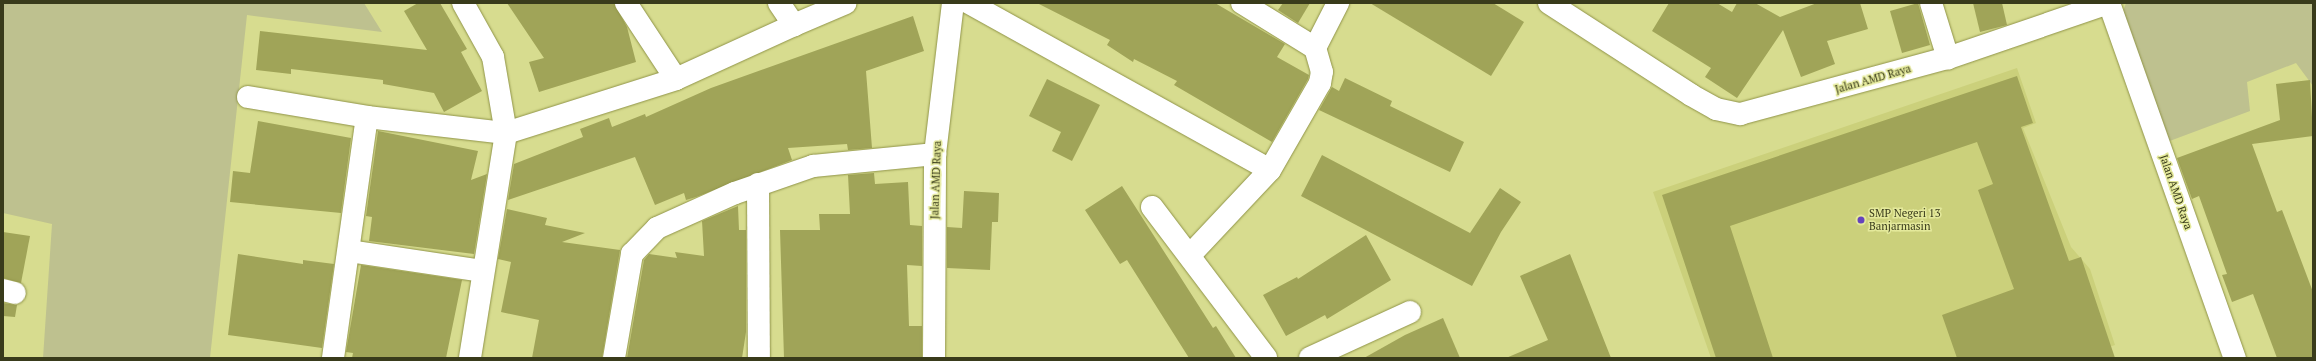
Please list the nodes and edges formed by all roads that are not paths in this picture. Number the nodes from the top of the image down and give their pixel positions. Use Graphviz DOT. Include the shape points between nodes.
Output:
graph roads {
  1 [pos="463,3"];
  2 [pos="626,3"];
  3 [pos="779,3"];
  4 [pos="846,3"];
  5 [pos="953,3"];
  6 [pos="969,3"];
  7 [pos="1242,3"];
  8 [pos="1338,3"];
  9 [pos="1549,3"];
  10 [pos="1931,3"];
  11 [pos="2109,3"];
  12 [pos="794,25"];
  13 [pos="1315,48"];
  14 [pos="1948,58"];
  15 [pos="676,79"];
  16 [pos="248,97"];
  17 [pos="367,117"];
  18 [pos="506,133"];
  19 [pos="935,154"];
  20 [pos="1270,170"];
  21 [pos="758,184"];
  22 [pos="1152,207"];
  23 [pos="349,251"];
  24 [pos="1191,254"];
  25 [pos="483,271"];
  26 [pos="1410,312"];
  27 [pos="333,358"];
  28 [pos="470,358"];
  29 [pos="614,358"];
  30 [pos="759,358"];
  31 [pos="934,358"];
  32 [pos="1266,358"];
  33 [pos="1310,358"];
  34 [pos="2235,358"];
  1 -- 18 [label="street" via="493,57"];
  2 -- 15 [label="street"];
  3 -- 12 [label="street"];
  4 -- 12 [label="street"];
  5 -- 19 [label="street, Jalan AMD Raya"];
  6 -- 20 [label="street"];
  7 -- 13 [label="street"];
  8 -- 13 [label="street"];
  9 -- 14 [label="street, Jalan AMD Raya" via="1716,109 1740,114"];
  10 -- 14 [label="street"];
  11 -- 14 [label="street, Jalan AMD Raya"];
  11 -- 34 [label="street, Jalan AMD Raya"];
  12 -- 15 [label="street"];
  13 -- 20 [label="street" via="1322,72 1320,83"];
  15 -- 18 [label="street"];
  16 -- 17 [label="street"];
  17 -- 18 [label="street"];
  17 -- 23 [label="street"];
  18 -- 25 [label="street"];
  19 -- 21 [label="street" via="813,166"];
  19 -- 31 [label="street, Jalan AMD Raya"];
  20 -- 24 [label="street"];
  21 -- 29 [label="street" via="657,228 643,239 632,254"];
  21 -- 30 [label="street"];
  22 -- 24 [label="street"];
  23 -- 25 [label="street"];
  23 -- 27 [label="street"];
  24 -- 32 [label="street"];
  25 -- 28 [label="street"];
  26 -- 33 [label="street"];
}
